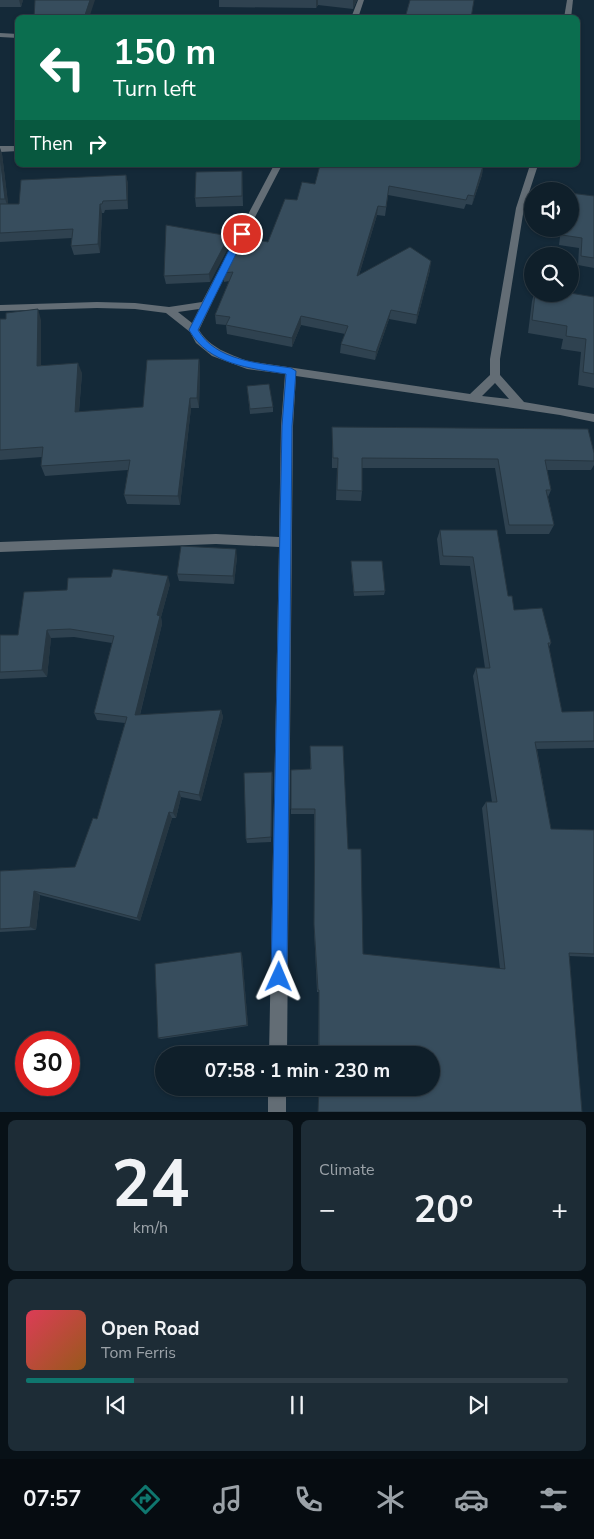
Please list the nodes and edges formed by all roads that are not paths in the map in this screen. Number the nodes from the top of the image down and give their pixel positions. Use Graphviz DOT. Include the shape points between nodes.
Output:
graph roads {
  1 [pos="361,0"];
  2 [pos="570,0"];
  3 [pos="355,15"];
  4 [pos="568,15"];
  5 [pos="0,35"];
  6 [pos="15,36"];
  7 [pos="15,148"];
  8 [pos="0,149"];
  9 [pos="277,167"];
  10 [pos="533,167"];
  11 [pos="205,305"];
  12 [pos="0,308"];
  13 [pos="169,310"];
  14 [pos="194,330"];
  15 [pos="291,371"];
  16 [pos="496,376"];
  17 [pos="473,398"];
  18 [pos="521,405"];
  19 [pos="594,418"];
  20 [pos="285,542"];
  21 [pos="0,546"];
  22 [pos="278,1046"];
  23 [pos="277,1096"];
  24 [pos="277,1112"];
  1 -- 3 [label="street"];
  2 -- 4 [label="street"];
  5 -- 6 [label="street"];
  7 -- 8 [label="street"];
  9 -- 11 [label="street"];
  10 -- 16 [label="street" via="520,208 495,359"];
  11 -- 13 [label="street"];
  11 -- 14 [label="street"];
  12 -- 13 [label="street" via="97,305"];
  13 -- 14 [label="street"];
  14 -- 15 [label="street" via="200,340 216,353 247,364"];
  15 -- 17 [label="street"];
  15 -- 20 [label="street"];
  16 -- 17 [label="street"];
  16 -- 18 [label="street"];
  17 -- 18 [label="street"];
  18 -- 19 [label="street"];
  20 -- 21 [label="street" via="216,539"];
  20 -- 22 [label="street"];
  23 -- 24 [label="street"];
}
